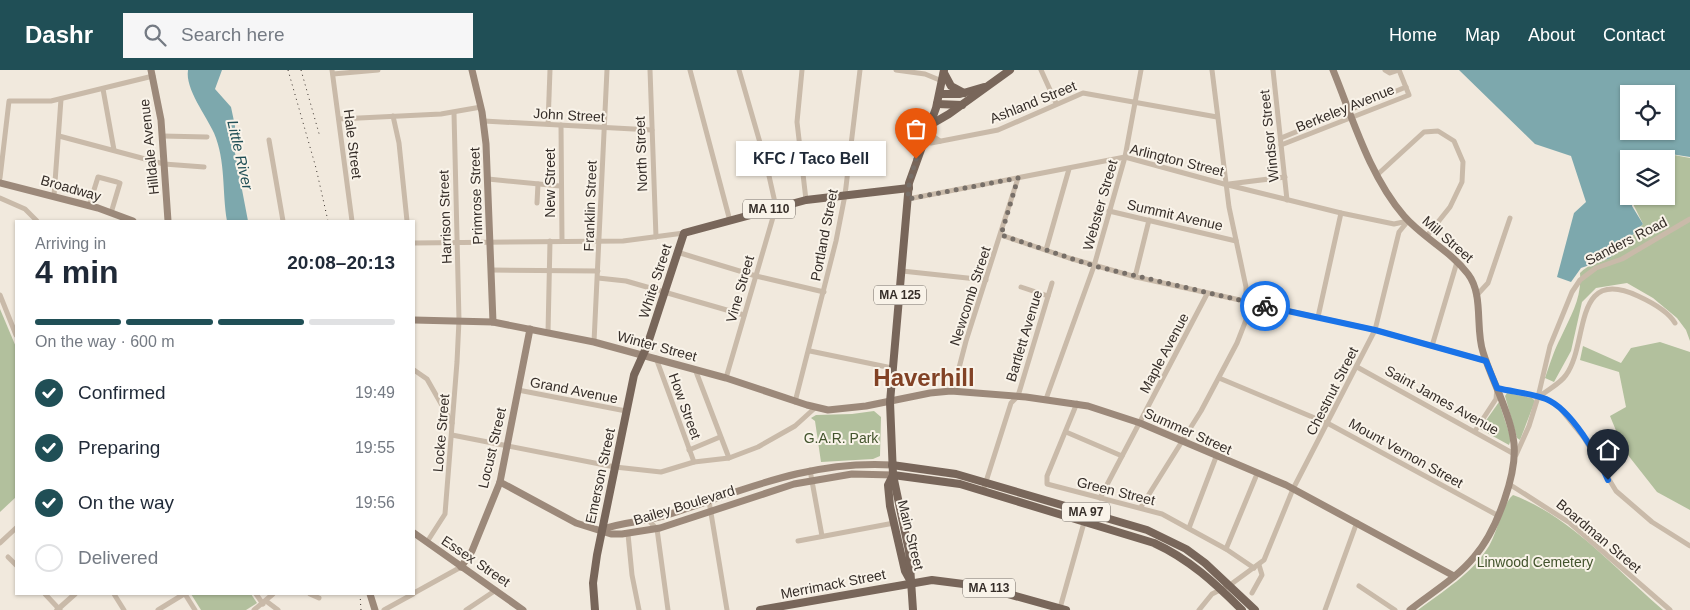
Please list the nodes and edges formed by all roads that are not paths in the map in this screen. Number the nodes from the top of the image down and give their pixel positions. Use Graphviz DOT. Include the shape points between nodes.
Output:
graph roads {
  1 [pos="378,70"];
  2 [pos="472,70"];
  3 [pos="550,70"];
  4 [pos="607,70"];
  5 [pos="650,70"];
  6 [pos="690,70"];
  7 [pos="739,70"];
  8 [pos="802,70"];
  9 [pos="860,70"];
  10 [pos="896,70"];
  11 [pos="1010,70"];
  12 [pos="1041,70"];
  13 [pos="1141,70"];
  14 [pos="1212,70"];
  15 [pos="1273,70"];
  16 [pos="1333,70"];
  17 [pos="1385,70"];
  18 [pos="1399,70"];
  19 [pos="333,72"];
  20 [pos="152,73"];
  21 [pos="943,75"];
  22 [pos="984,87"];
  23 [pos="1406,87"];
  24 [pos="103,88"];
  25 [pos="964,93"];
  26 [pos="940,94"];
  27 [pos="61,99"];
  28 [pos="1134,102"];
  29 [pos="1056,103"];
  30 [pos="937,104"];
  31 [pos="962,105"];
  32 [pos="481,107"];
  33 [pos="1349,110"];
  34 [pos="454,113"];
  35 [pos="393,116"];
  36 [pos="1217,118"];
  37 [pos="1352,118"];
  38 [pos="339,119"];
  39 [pos="484,122"];
  40 [pos="548,124"];
  41 [pos="561,125"];
  42 [pos="604,128"];
  43 [pos="928,128"];
  44 [pos="652,130"];
  45 [pos="59,136"];
  46 [pos="162,136"];
  47 [pos="207,137"];
  48 [pos="1281,138"];
  49 [pos="268,140"];
  50 [pos="924,141"];
  51 [pos="940,141"];
  52 [pos="1282,145"];
  53 [pos="114,150"];
  54 [pos="1125,157"];
  55 [pos="164,164"];
  56 [pos="204,167"];
  57 [pos="1069,169"];
  58 [pos="1377,175"];
  59 [pos="1285,177"];
  60 [pos="0,178"];
  61 [pos="1018,178"];
  62 [pos="488,179"];
  63 [pos="0,183"];
  64 [pos="538,184"];
  65 [pos="1226,184"];
  66 [pos="560,186"];
  67 [pos="909,188"];
  68 [pos="845,195"];
  69 [pos="54,196"];
  70 [pos="0,198"];
  71 [pos="908,199"];
  72 [pos="806,200"];
  73 [pos="1287,200"];
  74 [pos="538,203"];
  75 [pos="90,206"];
  76 [pos="776,207"];
  77 [pos="1109,211"];
  78 [pos="111,213"];
  79 [pos="1340,213"];
  80 [pos="1510,218"];
  81 [pos="124,219"];
  82 [pos="1690,219"];
  83 [pos="35,220"];
  84 [pos="168,220"];
  85 [pos="283,220"];
  86 [pos="352,220"];
  87 [pos="407,220"];
  88 [pos="1149,220"];
  89 [pos="1408,220"];
  90 [pos="730,221"];
  91 [pos="684,233"];
  92 [pos="1001,235"];
  93 [pos="656,237"];
  94 [pos="1426,237"];
  95 [pos="490,241"];
  96 [pos="550,241"];
  97 [pos="562,241"];
  98 [pos="600,241"];
  99 [pos="1236,241"];
  100 [pos="458,242"];
  101 [pos="415,243"];
  102 [pos="1046,250"];
  103 [pos="677,252"];
  104 [pos="1457,262"];
  105 [pos="1094,266"];
  106 [pos="491,270"];
  107 [pos="550,270"];
  108 [pos="598,271"];
  109 [pos="902,271"];
  110 [pos="756,276"];
  111 [pos="1135,277"];
  112 [pos="598,278"];
  113 [pos="986,280"];
  114 [pos="1052,283"];
  115 [pos="1021,287"];
  116 [pos="665,292"];
  117 [pos="824,292"];
  118 [pos="1207,294"];
  119 [pos="0,295"];
  120 [pos="1048,296"];
  121 [pos="1476,296"];
  122 [pos="1246,302"];
  123 [pos="744,315"];
  124 [pos="1318,317"];
  125 [pos="415,320"];
  126 [pos="459,320"];
  127 [pos="493,322"];
  128 [pos="1675,323"];
  129 [pos="530,329"];
  130 [pos="1375,330"];
  131 [pos="15,332"];
  132 [pos="548,333"];
  133 [pos="594,342"];
  134 [pos="1432,346"];
  135 [pos="810,351"];
  136 [pos="642,354"];
  137 [pos="656,358"];
  138 [pos="1486,361"];
  139 [pos="1357,367"];
  140 [pos="892,368"];
  141 [pos="695,369"];
  142 [pos="415,371"];
  143 [pos="726,378"];
  144 [pos="1219,378"];
  145 [pos="1497,388"];
  146 [pos="518,390"];
  147 [pos="953,391"];
  148 [pos="1018,396"];
  149 [pos="1538,397"];
  150 [pos="1046,399"];
  151 [pos="796,402"];
  152 [pos="890,402"];
  153 [pos="1077,403"];
  154 [pos="816,407"];
  155 [pos="626,412"];
  156 [pos="1140,423"];
  157 [pos="453,424"];
  158 [pos="1329,424"];
  159 [pos="1475,431"];
  160 [pos="1066,432"];
  161 [pos="452,435"];
  162 [pos="720,437"];
  163 [pos="1182,442"];
  164 [pos="507,446"];
  165 [pos="689,450"];
  166 [pos="1516,455"];
  167 [pos="1122,456"];
  168 [pos="1216,457"];
  169 [pos="729,458"];
  170 [pos="694,462"];
  171 [pos="892,465"];
  172 [pos="615,467"];
  173 [pos="810,470"];
  174 [pos="1257,474"];
  175 [pos="893,475"];
  176 [pos="812,481"];
  177 [pos="500,482"];
  178 [pos="987,482"];
  179 [pos="1509,484"];
  180 [pos="1294,489"];
  181 [pos="984,491"];
  182 [pos="1100,498"];
  183 [pos="709,501"];
  184 [pos="1141,507"];
  185 [pos="712,511"];
  186 [pos="1087,512"];
  187 [pos="1497,516"];
  188 [pos="648,520"];
  189 [pos="1085,521"];
  190 [pos="894,522"];
  191 [pos="1357,522"];
  192 [pos="1189,528"];
  193 [pos="15,529"];
  194 [pos="656,529"];
  195 [pos="601,530"];
  196 [pos="415,534"];
  197 [pos="628,534"];
  198 [pos="822,536"];
  199 [pos="798,541"];
  200 [pos="427,542"];
  201 [pos="0,543"];
  202 [pos="1690,546"];
  203 [pos="1226,549"];
  204 [pos="8,557"];
  205 [pos="15,564"];
  206 [pos="461,567"];
  207 [pos="1256,567"];
  208 [pos="1454,576"];
  209 [pos="910,582"];
  210 [pos="1230,585"];
  211 [pos="1360,586"];
  212 [pos="1220,588"];
  213 [pos="496,590"];
  214 [pos="415,593"];
  215 [pos="1252,593"];
  216 [pos="46,595"];
  217 [pos="74,595"];
  218 [pos="115,595"];
  219 [pos="182,595"];
  220 [pos="185,595"];
  221 [pos="257,595"];
  222 [pos="272,595"];
  223 [pos="312,595"];
  224 [pos="370,595"];
  225 [pos="411,595"];
  226 [pos="319,598"];
  227 [pos="264,603"];
  228 [pos="395,604"];
  229 [pos="58,609"];
  230 [pos="596,609"];
  231 [pos="1063,609"];
  232 [pos="124,610"];
  233 [pos="158,610"];
  234 [pos="195,610"];
  235 [pos="254,610"];
  236 [pos="278,610"];
  237 [pos="375,610"];
  238 [pos="384,610"];
  239 [pos="398,610"];
  240 [pos="466,610"];
  241 [pos="523,610"];
  242 [pos="639,610"];
  243 [pos="668,610"];
  244 [pos="727,610"];
  245 [pos="765,610"];
  246 [pos="913,610"];
  247 [pos="1199,610"];
  248 [pos="1242,610"];
  249 [pos="1255,610"];
  250 [pos="1325,610"];
  251 [pos="1395,610"];
  252 [pos="1410,610"];
  253 [pos="1670,610"];
  1 -- 19 [label="street"];
  2 -- 32 [label="main road, Primrose Street"];
  3 -- 40 [label="street"];
  4 -- 42 [label="street, Franklin Street"];
  5 -- 44 [label="street, North Street"];
  6 -- 90 [label="street"];
  7 -- 76 [label="street"];
  8 -- 72 [label="street" via="797,122"];
  9 -- 68 [label="street, Portland Street"];
  10 -- 21 [label="street"];
  11 -- 22 [label="main road"];
  12 -- 29 [label="street"];
  13 -- 28 [label="street, Webster Street"];
  14 -- 36 [label="street"];
  15 -- 48 [label="street, Windsor Street"];
  16 -- 33 [label="main road, Mill Street"];
  17 -- 18 [label="street, Berkeley Avenue" via="1390,73"];
  18 -- 23 [label="street, Berkeley Avenue"];
  19 -- 38 [label="street, Hale Street"];
  20 -- 24 [label="street"];
  20 -- 46 [label="main road, Hilldale Avenue"];
  21 -- 25 [label="main road" via="951,86"];
  21 -- 26 [label="main road, Main Street"];
  22 -- 25 [label="main road"];
  22 -- 31 [label="main road"];
  23 -- 33 [label="street, Berkeley Avenue"];
  23 -- 37 [label="street, Berkeley Avenue" via="1409,95"];
  24 -- 27 [label="street"];
  24 -- 53 [label="street"];
  25 -- 26 [label="main road"];
  26 -- 30 [label="main road, Main Street"];
  27 -- 45 [label="street"];
  27 -- 60 [label="street" via="9,101"];
  28 -- 29 [label="street, Ashland Street" via="1083,93"];
  28 -- 36 [label="street, Ashland Street"];
  28 -- 54 [label="street, Webster Street"];
  29 -- 51 [label="street, Ashland Street" via="998,130"];
  30 -- 31 [label="main road"];
  30 -- 43 [label="main road, Main Street"];
  31 -- 43 [label="main road"];
  32 -- 34 [label="street"];
  32 -- 39 [label="main road, Primrose Street"];
  33 -- 37 [label="main road, Mill Street"];
  33 -- 48 [label="street, Berkeley Avenue"];
  34 -- 35 [label="street"];
  34 -- 100 [label="street, Harrison Street"];
  35 -- 38 [label="street"];
  35 -- 87 [label="street"];
  36 -- 65 [label="street"];
  37 -- 52 [label="street, Berkeley Avenue"];
  37 -- 58 [label="main road, Mill Street"];
  38 -- 86 [label="street, Hale Street"];
  39 -- 40 [label="street, John Street"];
  39 -- 62 [label="main road, Primrose Street"];
  40 -- 41 [label="street, John Street"];
  41 -- 42 [label="street, John Street"];
  41 -- 66 [label="street, New Street"];
  42 -- 44 [label="street, John Street"];
  42 -- 98 [label="street, Franklin Street"];
  43 -- 50 [label="main road, Main Street"];
  43 -- 51 [label="street"];
  44 -- 93 [label="street, North Street"];
  45 -- 53 [label="street"];
  45 -- 69 [label="street"];
  46 -- 47 [label="street"];
  46 -- 55 [label="main road, Hilldale Avenue"];
  48 -- 52 [label="street, Windsor Street"];
  49 -- 85 [label="street"];
  50 -- 51 [label="street, Ashland Street"];
  50 -- 67 [label="main road, Main Street"];
  52 -- 59 [label="street, Windsor Street"];
  53 -- 55 [label="street"];
  54 -- 57 [label="street, Arlington Street"];
  54 -- 65 [label="street, Arlington Street"];
  54 -- 77 [label="street, Webster Street"];
  55 -- 56 [label="street"];
  55 -- 84 [label="main road, Hilldale Avenue"];
  57 -- 61 [label="street, Arlington Street"];
  57 -- 102 [label="street"];
  58 -- 89 [label="main road, Mill Street"];
  58 -- 94 [label="street" via="1424,132 1431,130 1454,141 1464,170 1458,194"];
  59 -- 65 [label="street"];
  59 -- 73 [label="street, Windsor Street"];
  61 -- 71 [label="street, Arlington Street"];
  61 -- 92 [label="street, Newcomb Street"];
  62 -- 64 [label="street"];
  62 -- 95 [label="main road, Primrose Street"];
  63 -- 69 [label="main road, Broadway"];
  64 -- 66 [label="street"];
  64 -- 74 [label="street"];
  65 -- 73 [label="street, Arlington Street"];
  65 -- 99 [label="street"];
  66 -- 97 [label="street, New Street"];
  67 -- 68 [label="main road, White Street / MA 110"];
  67 -- 71 [label="main road, Main Street / MA 125"];
  68 -- 72 [label="main road, White Street / MA 110"];
  68 -- 117 [label="street, Portland Street"];
  69 -- 75 [label="main road, Broadway"];
  70 -- 83 [label="street" via="25,209"];
  71 -- 109 [label="main road, Main Street / MA 125"];
  72 -- 76 [label="main road, White Street / MA 110"];
  73 -- 79 [label="street, Arlington Street"];
  75 -- 78 [label="main road, Broadway"];
  75 -- 78 [label="street" via="98,177 120,183"];
  76 -- 90 [label="main road, White Street / MA 110"];
  76 -- 110 [label="street, Vine Street"];
  77 -- 88 [label="street, Summit Avenue"];
  77 -- 105 [label="street, Webster Street"];
  78 -- 81 [label="main road, Broadway"];
  79 -- 89 [label="street, Arlington Street" via="1394,224"];
  79 -- 124 [label="street"];
  80 -- 121 [label="street" via="1488,283"];
  82 -- 149 [label="street, Sanders Road" via="1622,259 1596,268 1580,280 1550,346"];
  88 -- 99 [label="street, Summit Avenue"];
  88 -- 111 [label="street"];
  89 -- 94 [label="main road, Mill Street"];
  89 -- 130 [label="street, Chestnut Street" via="1400,232"];
  90 -- 91 [label="main road, White Street / MA 110"];
  91 -- 93 [label="street"];
  91 -- 103 [label="main road, White Street"];
  92 -- 102 [label="street"];
  92 -- 113 [label="street, Newcomb Street"];
  93 -- 98 [label="street" via="623,242"];
  94 -- 104 [label="main road, Mill Street"];
  95 -- 96 [label="street"];
  95 -- 100 [label="street"];
  95 -- 106 [label="main road, Primrose Street"];
  96 -- 97 [label="street"];
  96 -- 107 [label="street"];
  97 -- 98 [label="street"];
  98 -- 108 [label="street, Franklin Street"];
  99 -- 122 [label="street"];
  100 -- 101 [label="street"];
  100 -- 126 [label="street, Harrison Street"];
  102 -- 105 [label="street"];
  103 -- 110 [label="street"];
  103 -- 116 [label="main road, White Street"];
  104 -- 121 [label="main road, Mill Street" via="1469,275"];
  104 -- 134 [label="street"];
  105 -- 111 [label="street"];
  105 -- 150 [label="street, Webster Street"];
  106 -- 107 [label="street"];
  106 -- 127 [label="main road, Primrose Street"];
  107 -- 108 [label="street"];
  107 -- 132 [label="street"];
  108 -- 112 [label="street, Franklin Street"];
  109 -- 113 [label="street"];
  109 -- 140 [label="main road, Main Street / MA 125"];
  110 -- 117 [label="street"];
  110 -- 123 [label="street, Vine Street"];
  111 -- 118 [label="street"];
  112 -- 116 [label="street" via="618,279"];
  112 -- 133 [label="street, Franklin Street"];
  113 -- 147 [label="street, Newcomb Street"];
  114 -- 120 [label="street, Bartlett Avenue"];
  115 -- 120 [label="street"];
  116 -- 123 [label="street"];
  116 -- 136 [label="main road, White Street"];
  117 -- 135 [label="street, Portland Street"];
  118 -- 122 [label="street"];
  118 -- 156 [label="street, Maple Avenue"];
  119 -- 131 [label="street"];
  120 -- 148 [label="street, Bartlett Avenue"];
  121 -- 138 [label="main road, Mill Street" via="1479,337"];
  122 -- 124 [label="street"];
  122 -- 144 [label="street" via="1246,320"];
  123 -- 143 [label="street, Vine Street"];
  124 -- 130 [label="street"];
  125 -- 126 [label="main road, Winter Street"];
  126 -- 127 [label="main road, Winter Street"];
  126 -- 157 [label="street, Locke Street"];
  127 -- 129 [label="main road, Winter Street"];
  128 -- 149 [label="street" via="1663,311 1627,291 1613,289 1598,294 1588,303 1578,348 1566,376"];
  129 -- 132 [label="main road, Winter Street"];
  129 -- 146 [label="main road, Locust Street"];
  130 -- 134 [label="street"];
  130 -- 139 [label="street, Chestnut Street"];
  132 -- 133 [label="main road, Winter Street"];
  133 -- 136 [label="main road, Winter Street"];
  134 -- 138 [label="street"];
  135 -- 140 [label="street"];
  135 -- 151 [label="street, Portland Street"];
  136 -- 137 [label="main road, Winter Street"];
  136 -- 155 [label="main road, Emerson Street"];
  137 -- 141 [label="main road, Winter Street"];
  137 -- 165 [label="street, How Street"];
  138 -- 145 [label="main road, Mill Street"];
  139 -- 158 [label="street, Chestnut Street"];
  139 -- 159 [label="street, Saint James Avenue"];
  140 -- 152 [label="main road, Main Street / MA 125"];
  141 -- 143 [label="main road, Winter Street"];
  141 -- 162 [label="street"];
  142 -- 157 [label="street" via="427,379"];
  143 -- 151 [label="main road, Winter Street"];
  144 -- 158 [label="street, Mount Vernon Street"];
  144 -- 163 [label="street"];
  145 -- 149 [label="street"];
  145 -- 159 [label="street" via="1494,403"];
  145 -- 166 [label="main road, Mill Street"];
  146 -- 155 [label="street, Grand Avenue"];
  146 -- 164 [label="main road, Locust Street"];
  147 -- 148 [label="main road, Summer Street"];
  147 -- 152 [label="main road, Summer Street"];
  148 -- 150 [label="main road, Summer Street"];
  148 -- 178 [label="street, Bartlett Avenue" via="1011,403"];
  149 -- 166 [label="street, Sanders Road"];
  149 -- 202 [label="street" via="1567,414 1623,497 1652,522"];
  150 -- 153 [label="main road, Summer Street"];
  151 -- 154 [label="main road, Winter Street"];
  152 -- 154 [label="main road, Winter Street" via="841,410"];
  152 -- 171 [label="main road, Main Street"];
  153 -- 156 [label="main road, Summer Street"];
  153 -- 160 [label="street, Green Street"];
  154 -- 169 [label="street" via="784,434"];
  155 -- 172 [label="main road, Emerson Street"];
  156 -- 163 [label="main road, Summer Street"];
  156 -- 167 [label="street, Maple Avenue"];
  157 -- 161 [label="street, Locke Street"];
  158 -- 180 [label="street, Chestnut Street"];
  158 -- 187 [label="street, Mount Vernon Street"];
  159 -- 166 [label="street, Saint James Avenue"];
  160 -- 167 [label="street"];
  160 -- 182 [label="street, Green Street" via="1046,484"];
  161 -- 164 [label="street"];
  161 -- 200 [label="street, Locke Street" via="445,514"];
  162 -- 165 [label="street"];
  162 -- 169 [label="street"];
  163 -- 168 [label="main road, Summer Street"];
  163 -- 184 [label="street"];
  164 -- 172 [label="street"];
  164 -- 177 [label="main road, Locust Street"];
  165 -- 170 [label="street, How Street"];
  166 -- 179 [label="main road, Mill Street"];
  167 -- 182 [label="street, Maple Avenue"];
  168 -- 174 [label="main road, Summer Street"];
  168 -- 192 [label="street"];
  169 -- 170 [label="street"];
  170 -- 172 [label="street" via="661,472"];
  171 -- 173 [label="main road, Bailey Boulevard" via="848,465"];
  171 -- 175 [label="main road, Main Street"];
  171 -- 178 [label="main road, MA 97"];
  172 -- 195 [label="main road, Emerson Street"];
  173 -- 176 [label="street"];
  173 -- 183 [label="main road, Bailey Boulevard"];
  174 -- 180 [label="main road, Summer Street"];
  174 -- 203 [label="street"];
  175 -- 176 [label="main road, Bailey Boulevard" via="852,474"];
  175 -- 181 [label="main road, MA 97" via="960,484"];
  175 -- 190 [label="main road, Main Street" via="888,485"];
  175 -- 209 [label="main road, Main Street" via="912,569"];
  176 -- 185 [label="main road, Bailey Boulevard"];
  176 -- 198 [label="street"];
  177 -- 195 [label="main road" via="568,519"];
  177 -- 206 [label="main road, Locust Street" via="475,545"];
  178 -- 181 [label="street, Bartlett Avenue"];
  178 -- 186 [label="main road, MA 97"];
  179 -- 187 [label="main road, Mill Street"];
  179 -- 253 [label="street, Boardman Street" via="1570,523"];
  180 -- 191 [label="main road, Summer Street"];
  180 -- 207 [label="street, Chestnut Street" via="1264,560"];
  181 -- 189 [label="main road, MA 97"];
  182 -- 184 [label="street, Green Street"];
  183 -- 185 [label="street"];
  183 -- 188 [label="main road, Bailey Boulevard"];
  184 -- 192 [label="street, Green Street"];
  185 -- 194 [label="main road, Bailey Boulevard"];
  185 -- 244 [label="street"];
  186 -- 189 [label="street"];
  186 -- 210 [label="main road, MA 97" via="1147,530 1173,542 1205,563"];
  187 -- 208 [label="main road, Mill Street" via="1474,557"];
  188 -- 194 [label="street"];
  188 -- 195 [label="main road, Bailey Boulevard"];
  189 -- 212 [label="main road, MA 97" via="1164,548 1204,573"];
  189 -- 231 [label="street"];
  190 -- 198 [label="street"];
  190 -- 209 [label="main road, Main Street"];
  191 -- 208 [label="main road, Summer Street"];
  191 -- 250 [label="street"];
  192 -- 203 [label="street, Green Street"];
  193 -- 201 [label="street"];
  194 -- 197 [label="main road, Bailey Boulevard"];
  194 -- 243 [label="street"];
  195 -- 197 [label="main road, Bailey Boulevard" via="610,534"];
  195 -- 230 [label="main road, Emerson Street" via="594,576"];
  196 -- 200 [label="main road, Essex Street"];
  197 -- 242 [label="street"];
  198 -- 199 [label="street"];
  200 -- 206 [label="main road, Essex Street"];
  203 -- 207 [label="street, Green Street"];
  204 -- 205 [label="street"];
  206 -- 213 [label="main road, Essex Street"];
  206 -- 214 [label="street"];
  207 -- 210 [label="street, Chestnut Street"];
  207 -- 215 [label="street, Chestnut Street" via="1262,575"];
  208 -- 252 [label="main road, Mill Street"];
  209 -- 231 [label="main road, MA 113" via="962,583"];
  209 -- 245 [label="main road, Merrimack Street / MA 113" via="808,605"];
  209 -- 246 [label="main road"];
  210 -- 212 [label="street, Chestnut Street"];
  210 -- 249 [label="main road, MA 97"];
  211 -- 251 [label="street"];
  212 -- 247 [label="street, Chestnut Street"];
  212 -- 248 [label="main road, MA 97"];
  213 -- 240 [label="street"];
  213 -- 241 [label="main road, Essex Street"];
  216 -- 229 [label="street"];
  217 -- 229 [label="street"];
  218 -- 232 [label="street"];
  219 -- 233 [label="street"];
  220 -- 234 [label="street"];
  221 -- 227 [label="street"];
  222 -- 227 [label="street"];
  223 -- 226 [label="street"];
  224 -- 237 [label="main road"];
  225 -- 228 [label="street"];
  227 -- 235 [label="street"];
  227 -- 236 [label="street"];
  228 -- 238 [label="street"];
  228 -- 239 [label="street"];
}
